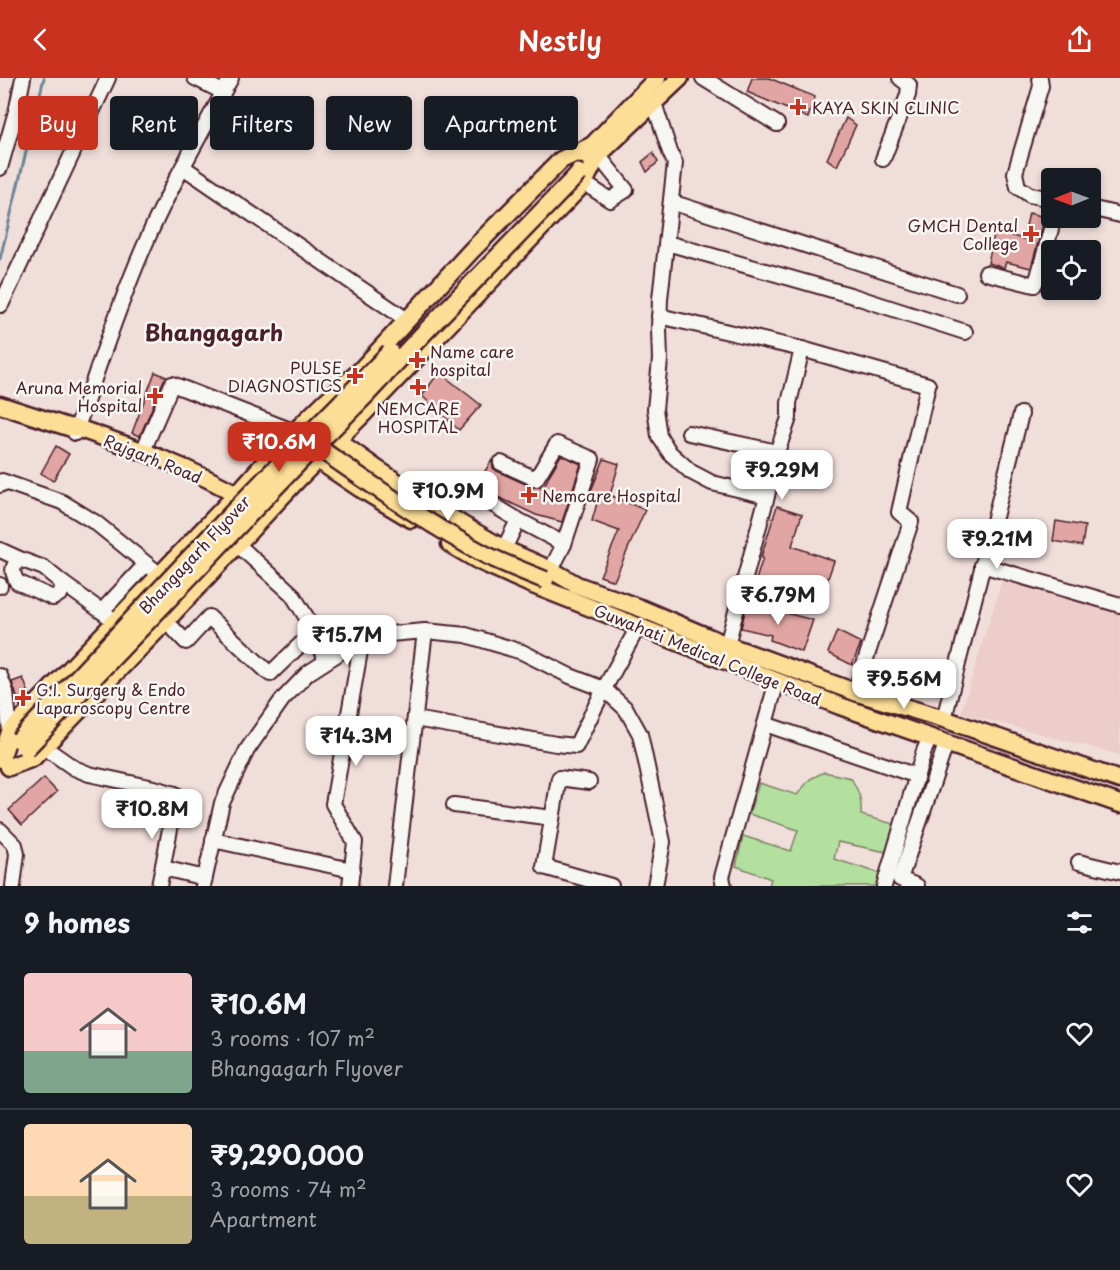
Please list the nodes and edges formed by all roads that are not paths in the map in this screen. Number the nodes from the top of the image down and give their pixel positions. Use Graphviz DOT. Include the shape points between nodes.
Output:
graph roads {
  1 [pos="23,78"];
  2 [pos="108,78"];
  3 [pos="195,78"];
  4 [pos="231,78"];
  5 [pos="657,78"];
  6 [pos="680,78"];
  7 [pos="703,78"];
  8 [pos="1040,78"];
  9 [pos="903,79"];
  10 [pos="224,92"];
  11 [pos="654,103"];
  12 [pos="777,124"];
  13 [pos="594,151"];
  14 [pos="883,159"];
  15 [pos="183,167"];
  16 [pos="0,168"];
  17 [pos="577,175"];
  18 [pos="1041,197"];
  19 [pos="671,202"];
  20 [pos="1101,211"];
  21 [pos="1120,215"];
  22 [pos="1051,228"];
  23 [pos="667,243"];
  24 [pos="986,273"];
  25 [pos="957,294"];
  26 [pos="1,305"];
  27 [pos="659,316"];
  28 [pos="407,320"];
  29 [pos="965,332"];
  30 [pos="802,349"];
  31 [pos="330,398"];
  32 [pos="0,405"];
  33 [pos="1021,414"];
  34 [pos="356,421"];
  35 [pos="73,430"];
  36 [pos="295,432"];
  37 [pos="689,433"];
  38 [pos="338,441"];
  39 [pos="143,451"];
  40 [pos="777,452"];
  41 [pos="317,453"];
  42 [pos="501,463"];
  43 [pos="0,485"];
  44 [pos="471,491"];
  45 [pos="767,496"];
  46 [pos="233,497"];
  47 [pos="263,516"];
  48 [pos="518,520"];
  49 [pos="237,544"];
  50 [pos="564,544"];
  51 [pos="504,549"];
  52 [pos="0,550"];
  53 [pos="20,559"];
  54 [pos="982,565"];
  55 [pos="152,569"];
  56 [pos="548,575"];
  57 [pos="62,583"];
  58 [pos="570,591"];
  59 [pos="1120,605"];
  60 [pos="108,615"];
  61 [pos="166,621"];
  62 [pos="638,627"];
  63 [pos="425,631"];
  64 [pos="362,640"];
  65 [pos="304,641"];
  66 [pos="727,645"];
  67 [pos="326,661"];
  68 [pos="0,676"];
  69 [pos="777,681"];
  70 [pos="604,689"];
  71 [pos="855,692"];
  72 [pos="4,703"];
  73 [pos="415,719"];
  74 [pos="945,719"];
  75 [pos="765,724"];
  76 [pos="19,740"];
  77 [pos="938,740"];
  78 [pos="44,747"];
  79 [pos="2,766"];
  80 [pos="917,776"];
  81 [pos="1120,780"];
  82 [pos="589,782"];
  83 [pos="1120,804"];
  84 [pos="454,805"];
  85 [pos="552,818"];
  86 [pos="0,830"];
  87 [pos="213,840"];
  88 [pos="1079,862"];
  89 [pos="163,868"];
  90 [pos="352,870"];
  91 [pos="1120,872"];
  92 [pos="204,882"];
  93 [pos="13,886"];
  94 [pos="159,886"];
  95 [pos="350,886"];
  96 [pos="395,886"];
  97 [pos="611,886"];
  98 [pos="655,886"];
  99 [pos="724,886"];
  100 [pos="884,886"];
  101 [pos="917,886"];
  1 -- 16 [label="street"];
  2 -- 26 [label="street"];
  3 -- 10 [label="street"];
  4 -- 10 [label="street"];
  5 -- 13 [label="main road"];
  6 -- 11 [label="main road"];
  7 -- 12 [label="street"];
  8 -- 18 [label="street" via="1041,86 1015,173 1018,187"];
  9 -- 14 [label="street" via="909,85 908,95"];
  10 -- 15 [label="street"];
  11 -- 13 [label="main road"];
  11 -- 19 [label="street" via="675,163"];
  13 -- 17 [label="main road, Bhangagarh Flyover"];
  13 -- 17 [label="street" via="626,190 610,200"];
  13 -- 28 [label="main road" via="561,160"];
  15 -- 28 [label="street"];
  15 -- 35 [label="street" via="142,250"];
  17 -- 34 [label="main road"];
  17 -- 41 [label="main road, Bhangagarh Flyover, bridge"];
  17 -- 76 [label="main road, Bhangagarh Flyover, bridge" via="437,303"];
  19 -- 23 [label="street"];
  19 -- 25 [label="street"];
  20 -- 21 [label="street"];
  22 -- 24 [label="street" via="1034,285"];
  23 -- 27 [label="street"];
  23 -- 29 [label="street"];
  27 -- 30 [label="street"];
  27 -- 45 [label="street" via="655,409 659,436 670,453 691,472 712,483"];
  28 -- 31 [label="main road"];
  30 -- 40 [label="street" via="789,418"];
  30 -- 71 [label="street" via="928,385 899,512 911,522"];
  31 -- 34 [label="main road"];
  31 -- 36 [label="main road"];
  32 -- 35 [label="main road, Rajgarh Road"];
  33 -- 54 [label="street"];
  34 -- 38 [label="main road"];
  35 -- 39 [label="main road, Rajgarh Road"];
  35 -- 46 [label="main road, Rajgarh Road"];
  36 -- 39 [label="street" via="172,384"];
  36 -- 46 [label="main road"];
  37 -- 40 [label="street"];
  38 -- 41 [label="main road"];
  38 -- 51 [label="main road"];
  39 -- 46 [label="main road, Rajgarh Road" via="190,471"];
  40 -- 45 [label="street"];
  41 -- 47 [label="main road"];
  41 -- 56 [label="main road, bridge" via="487,555"];
  41 -- 58 [label="main road, Guwahati Medical College Road" via="361,489 479,561"];
  41 -- 76 [label="main road, Bhangagarh Flyover, bridge" via="289,473"];
  42 -- 50 [label="street" via="536,479 557,444 592,459"];
  43 -- 55 [label="street" via="2,481 62,502 96,523"];
  44 -- 48 [label="street"];
  45 -- 66 [label="street"];
  46 -- 47 [label="main road, Rajgarh Road"];
  46 -- 55 [label="main road"];
  47 -- 49 [label="main road"];
  48 -- 50 [label="street"];
  48 -- 51 [label="street"];
  49 -- 61 [label="main road"];
  49 -- 67 [label="street" via="292,594 313,628"];
  50 -- 56 [label="street"];
  51 -- 56 [label="main road"];
  52 -- 53 [label="street"];
  53 -- 57 [label="street" via="44,567"];
  53 -- 57 [label="street" via="12,573 17,582 52,598 61,593"];
  54 -- 59 [label="street"];
  54 -- 74 [label="street"];
  55 -- 60 [label="main road"];
  56 -- 58 [label="main road"];
  57 -- 60 [label="street"];
  58 -- 62 [label="main road, Guwahati Medical College Road"];
  58 -- 66 [label="main road, Guwahati Medical College Road" via="640,608"];
  60 -- 76 [label="main road"];
  61 -- 65 [label="street" via="186,642 209,617 270,674"];
  61 -- 78 [label="main road"];
  62 -- 69 [label="main road, Guwahati Medical College Road"];
  62 -- 70 [label="street"];
  63 -- 64 [label="street"];
  63 -- 70 [label="street" via="466,635 522,652"];
  63 -- 73 [label="street"];
  64 -- 67 [label="street"];
  64 -- 90 [label="street" via="333,804 355,842"];
  66 -- 71 [label="main road, Guwahati Medical College Road"];
  67 -- 87 [label="street" via="282,700 247,750 222,803"];
  68 -- 72 [label="street" via="6,692"];
  69 -- 75 [label="street"];
  69 -- 77 [label="main road, Guwahati Medical College Road"];
  70 -- 73 [label="street" via="576,746"];
  70 -- 98 [label="street" via="626,709 640,734 663,842"];
  71 -- 74 [label="main road, Guwahati Medical College Road"];
  72 -- 76 [label="street"];
  73 -- 96 [label="street"];
  74 -- 81 [label="main road, Guwahati Medical College Road"];
  75 -- 80 [label="street"];
  75 -- 99 [label="street" via="722,877"];
  76 -- 79 [label="main road, Bhangagarh Flyover"];
  76 -- 79 [label="main road"];
  77 -- 80 [label="street" via="924,751"];
  77 -- 83 [label="main road, Guwahati Medical College Road"];
  77 -- 101 [label="street" via="900,879"];
  78 -- 79 [label="main road" via="33,758"];
  78 -- 89 [label="street" via="89,774 175,794"];
  80 -- 100 [label="street"];
  82 -- 85 [label="street" via="559,778"];
  84 -- 85 [label="street"];
  85 -- 97 [label="street" via="544,867"];
  86 -- 93 [label="street" via="15,845"];
  87 -- 90 [label="street"];
  87 -- 92 [label="street"];
  88 -- 91 [label="street"];
  89 -- 92 [label="street"];
  89 -- 94 [label="street"];
  90 -- 95 [label="street"];
}
